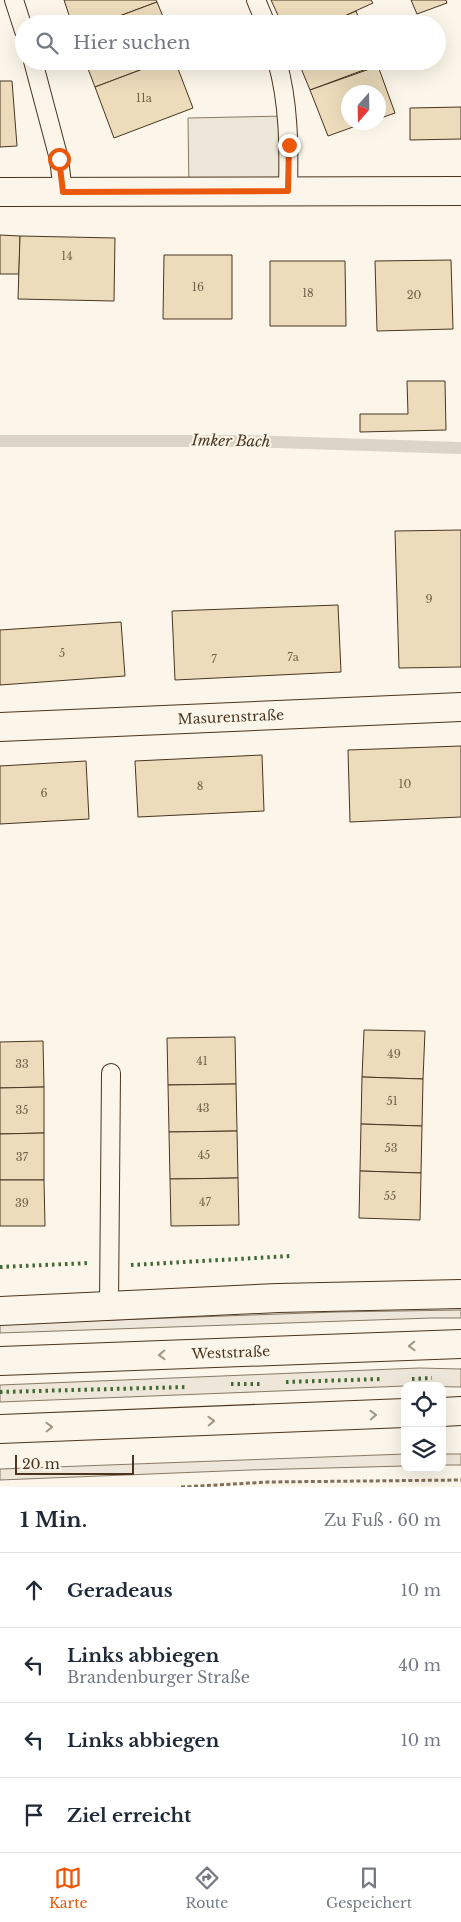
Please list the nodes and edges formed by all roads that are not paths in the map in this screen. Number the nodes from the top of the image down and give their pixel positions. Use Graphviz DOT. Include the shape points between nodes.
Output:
graph roads {
  1 [pos="14,0"];
  2 [pos="256,0"];
  3 [pos="19,15"];
  4 [pos="262,15"];
  5 [pos="35,70"];
  6 [pos="279,70"];
  7 [pos="288,191"];
  8 [pos="461,191"];
  9 [pos="0,192"];
  10 [pos="63,192"];
  11 [pos="461,707"];
  12 [pos="0,727"];
  13 [pos="111,1073"];
  14 [pos="461,1294"];
  15 [pos="109,1306"];
  16 [pos="0,1311"];
  17 [pos="461,1344"];
  18 [pos="0,1361"];
  19 [pos="461,1411"];
  20 [pos="446,1412"];
  21 [pos="401,1413"];
  22 [pos="0,1429"];
  1 -- 3 [label="lane"];
  2 -- 4 [label="lane"];
  5 -- 10 [label="lane" via="59,159"];
  6 -- 7 [label="lane" via="289,145"];
  7 -- 8 [label="street"];
  7 -- 10 [label="street"];
  9 -- 10 [label="street"];
  11 -- 12 [label="street, Masurenstraße"];
  13 -- 15 [label="lane"];
  14 -- 15 [label="street"];
  15 -- 16 [label="street"];
  17 -- 18 [label="street, Weststraße, one-way"];
  19 -- 20 [label="street"];
  22 -- 21 [label="street, one-way"];
}
